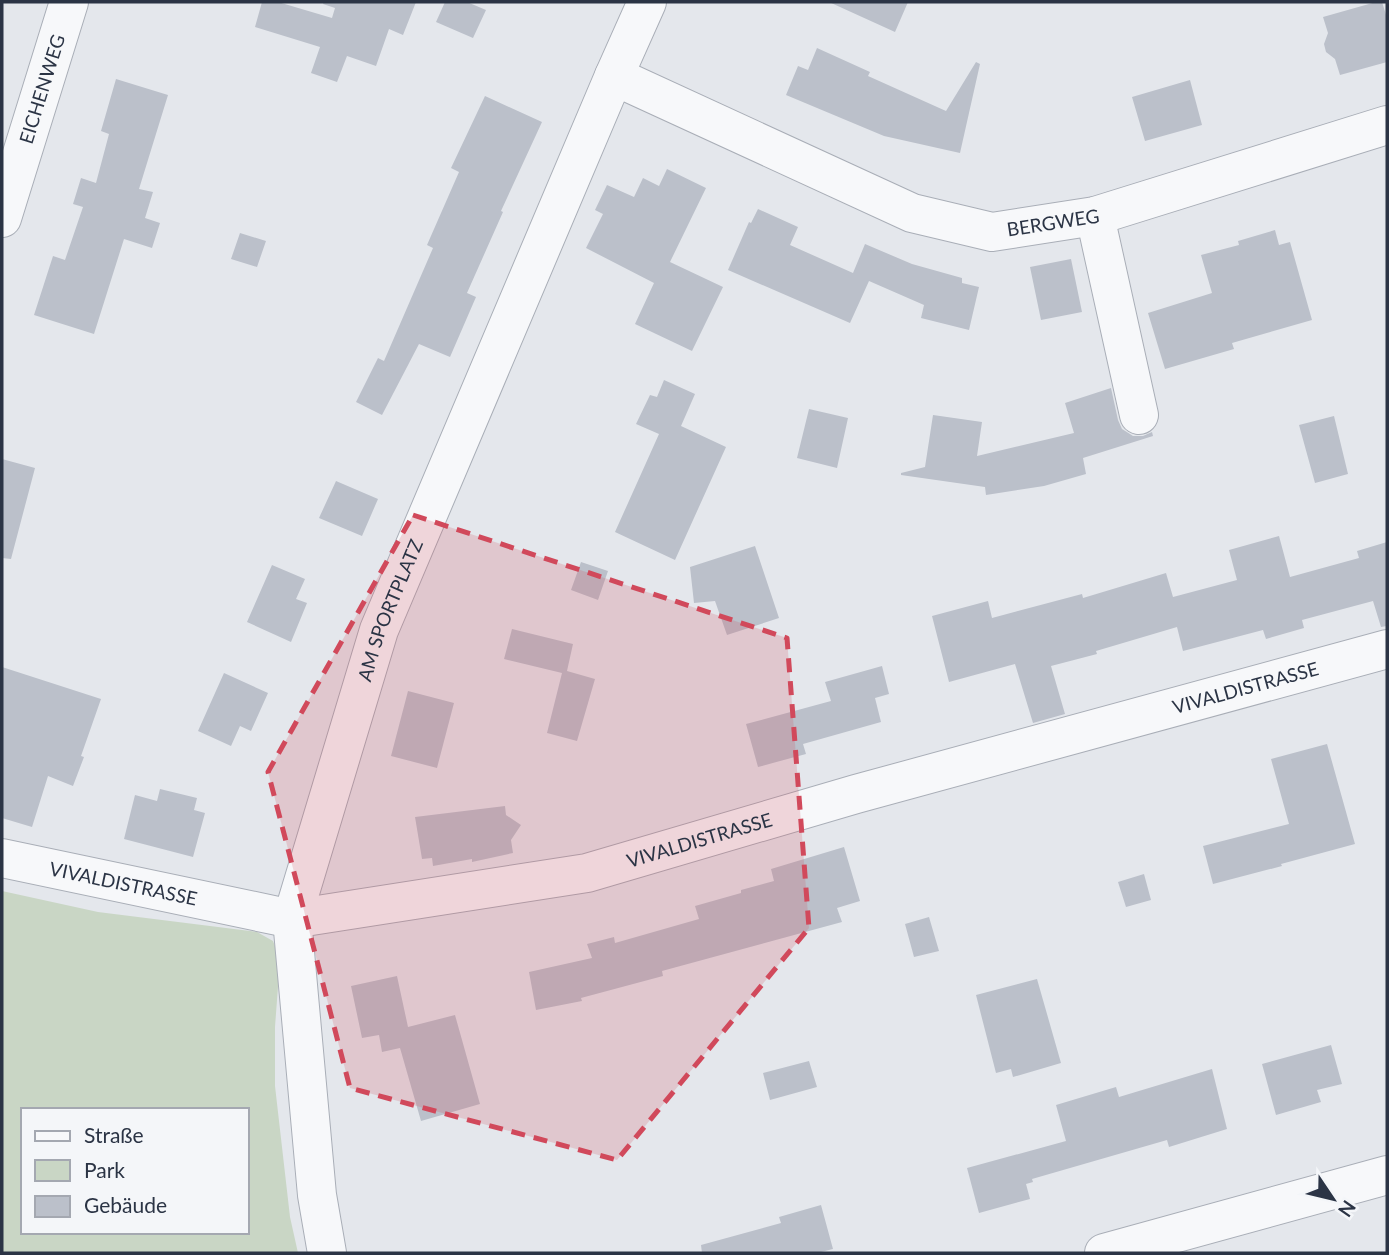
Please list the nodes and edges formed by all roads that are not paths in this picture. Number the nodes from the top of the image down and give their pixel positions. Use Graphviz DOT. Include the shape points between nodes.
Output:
graph roads {
  1 [pos="69,2"];
  2 [pos="647,2"];
  3 [pos="614,76"];
  4 [pos="1387,125"];
  5 [pos="1095,216"];
  6 [pos="2,218"];
  7 [pos="1139,415"];
  8 [pos="1387,649"];
  9 [pos="2,858"];
  10 [pos="292,919"];
  11 [pos="1387,1175"];
  12 [pos="327,1253"];
  13 [pos="1104,1253"];
  1 -- 6 [label="street, EICHENWEG"];
  2 -- 3 [label="street, AM SPORTPLATZ"];
  3 -- 5 [label="street, BERGWEG" via="912,213 992,232"];
  3 -- 10 [label="street, AM SPORTPLATZ" via="379,631"];
  4 -- 5 [label="street, BERGWEG"];
  5 -- 7 [label="street"];
  8 -- 10 [label="street, VIVALDISTRASSE" via="856,794 587,873"];
  9 -- 10 [label="street, VIVALDISTRASSE"];
  10 -- 12 [label="street, AM SPORTPLATZ" via="317,1195"];
  11 -- 13 [label="street"];
}
